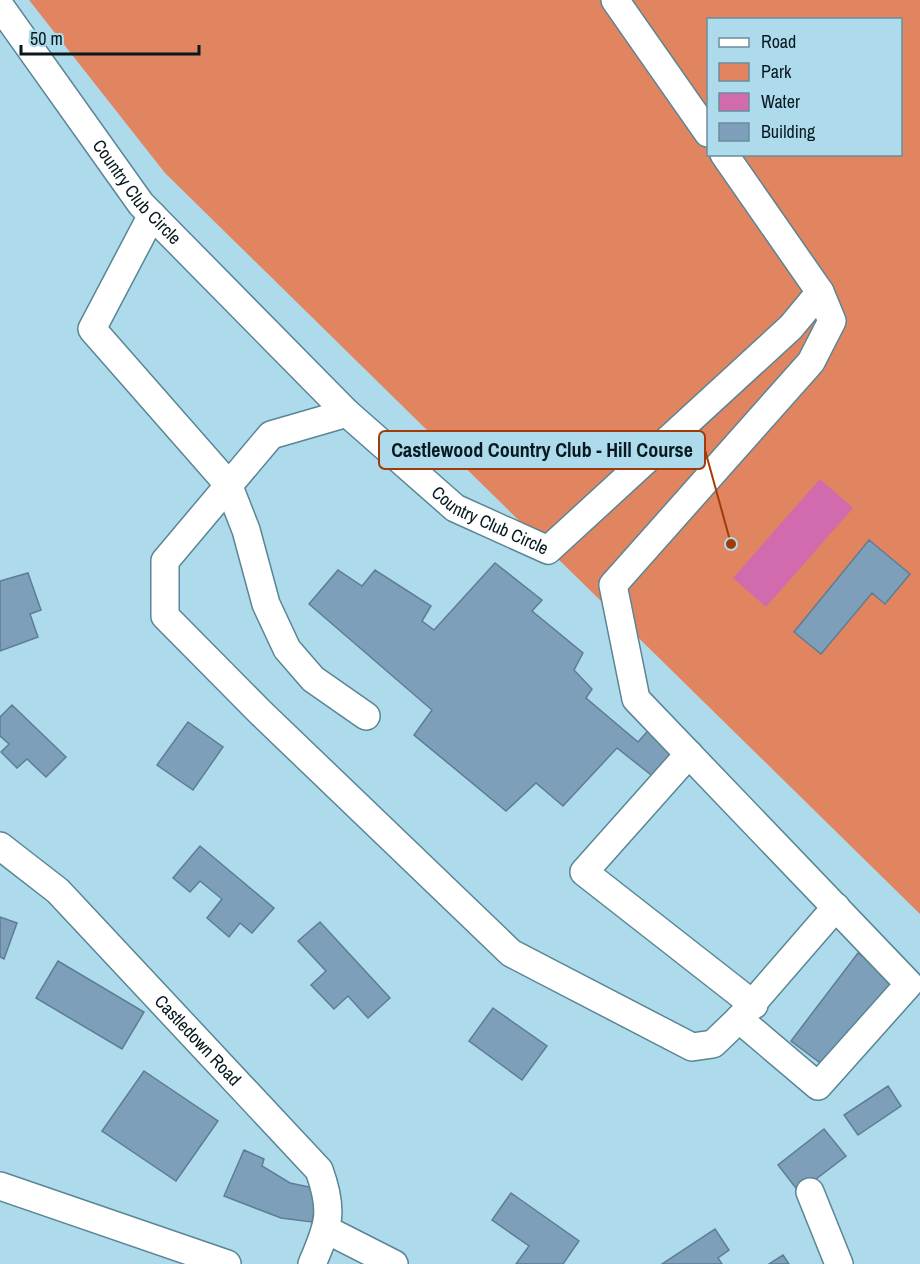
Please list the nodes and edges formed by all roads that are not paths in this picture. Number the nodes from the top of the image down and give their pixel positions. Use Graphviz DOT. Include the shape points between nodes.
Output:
graph roads {
  1 [pos="615,0"];
  2 [pos="5,14"];
  3 [pos="707,132"];
  4 [pos="724,156"];
  5 [pos="152,215"];
  6 [pos="820,291"];
  7 [pos="347,413"];
  8 [pos="228,484"];
  9 [pos="366,716"];
  10 [pos="689,754"];
  11 [pos="0,846"];
  12 [pos="836,907"];
  13 [pos="747,1012"];
  14 [pos="0,1186"];
  15 [pos="810,1192"];
  16 [pos="327,1230"];
  17 [pos="227,1264"];
  18 [pos="312,1264"];
  19 [pos="394,1264"];
  20 [pos="839,1264"];
  1 -- 3 [label="street"];
  2 -- 5 [label="street, Country Club Circle"];
  4 -- 6 [label="street"];
  5 -- 7 [label="street, Country Club Circle"];
  5 -- 8 [label="street" via="92,329"];
  6 -- 7 [label="street, Country Club Circle" via="792,327 548,550 454,508"];
  6 -- 10 [label="street" via="832,321 811,362 613,585 636,699"];
  7 -- 8 [label="street" via="271,435"];
  8 -- 9 [label="street" via="246,530 266,604 287,649 313,679"];
  8 -- 13 [label="street" via="165,561 165,616 511,953 693,1047 713,1044"];
  10 -- 12 [label="street"];
  10 -- 13 [label="street" via="584,872"];
  11 -- 16 [label="street, Castledown Road" via="58,891 319,1170 327,1193"];
  12 -- 13 [label="street"];
  12 -- 13 [label="street" via="909,984 818,1086"];
  14 -- 17 [label="street"];
  15 -- 20 [label="street"];
  16 -- 18 [label="street, Castledown Road"];
  16 -- 19 [label="street"];
}
